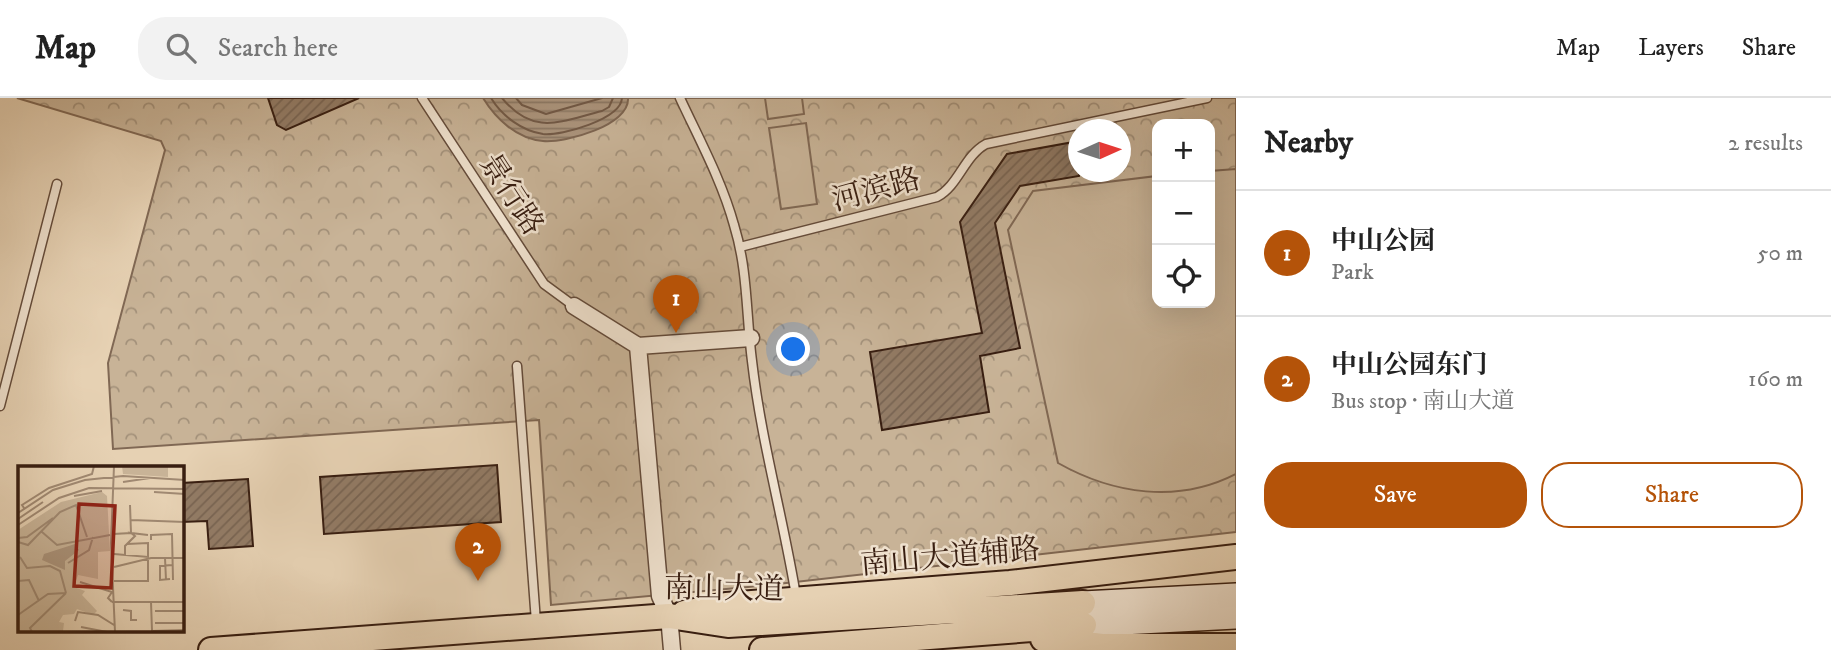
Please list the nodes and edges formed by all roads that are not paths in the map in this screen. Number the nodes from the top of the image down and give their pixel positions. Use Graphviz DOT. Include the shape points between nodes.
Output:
graph roads {
  1 [pos="422,98"];
  2 [pos="680,98"];
  3 [pos="1207,98"];
  4 [pos="57,184"];
  5 [pos="740,247"];
  6 [pos="574,306"];
  7 [pos="751,338"];
  8 [pos="638,346"];
  9 [pos="517,366"];
  10 [pos="0,406"];
  11 [pos="1236,557"];
  12 [pos="1236,595"];
  13 [pos="797,599"];
  14 [pos="1084,614"];
  15 [pos="669,616"];
  16 [pos="1236,617"];
  17 [pos="986,621"];
  18 [pos="536,625"];
  19 [pos="1236,646"];
  20 [pos="816,648"];
  21 [pos="211,650"];
  22 [pos="672,650"];
  23 [pos="762,650"];
  1 -- 6 [label="lane, 景行路" via="544,284"];
  2 -- 5 [label="lane" via="722,190"];
  3 -- 5 [label="lane, 河滨路" via="986,144 937,197"];
  4 -- 10 [label="lane"];
  5 -- 7 [label="lane"];
  6 -- 8 [label="street"];
  7 -- 8 [label="street"];
  7 -- 13 [label="lane" via="771,474"];
  8 -- 15 [label="street" via="660,596"];
  9 -- 18 [label="lane"];
  11 -- 13 [label="main road, 南山大道辅路" via="1010,583"];
  12 -- 14 [label="main road, 南山大道"];
  13 -- 15 [label="main road, 南山大道辅路" via="726,604"];
  14 -- 16 [label="main road, 南山大道"];
  14 -- 17 [label="main road, 南山大道"];
  15 -- 17 [label="main road, 南山大道" via="727,625"];
  15 -- 18 [label="main road, 南山大道"];
  15 -- 22 [label="street"];
  17 -- 19 [label="main road" via="1101,646"];
  17 -- 20 [label="main road, 南山大道"];
  18 -- 21 [label="main road, 南山大道"];
  20 -- 23 [label="main road, 南山大道"];
}
